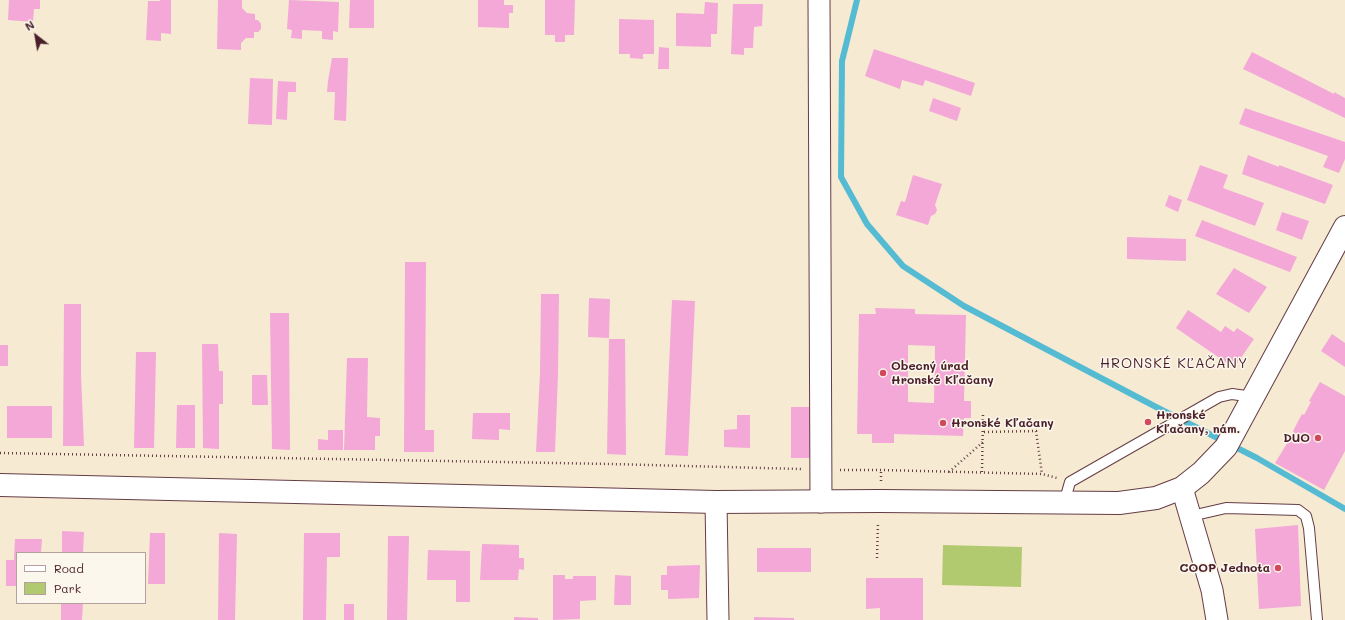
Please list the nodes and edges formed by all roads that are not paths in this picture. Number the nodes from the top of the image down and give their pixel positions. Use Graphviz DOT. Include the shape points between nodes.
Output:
graph roads {
  1 [pos="819,0"];
  2 [pos="1345,227"];
  3 [pos="1253,397"];
  4 [pos="0,485"];
  5 [pos="1182,488"];
  6 [pos="716,502"];
  7 [pos="821,502"];
  8 [pos="1064,503"];
  9 [pos="1191,516"];
  10 [pos="718,620"];
  11 [pos="1217,620"];
  12 [pos="1317,620"];
  1 -- 7 [label="street"];
  2 -- 3 [label="street"];
  3 -- 5 [label="street" via="1226,447"];
  3 -- 8 [label="lane" via="1232,394 1219,397 1070,482"];
  4 -- 6 [label="street"];
  5 -- 8 [label="street" via="1156,498 1119,503"];
  5 -- 9 [label="street"];
  6 -- 7 [label="street"];
  6 -- 10 [label="street"];
  7 -- 8 [label="street"];
  9 -- 11 [label="street" via="1212,590"];
  9 -- 12 [label="lane" via="1226,508 1298,510 1306,516"];
}
